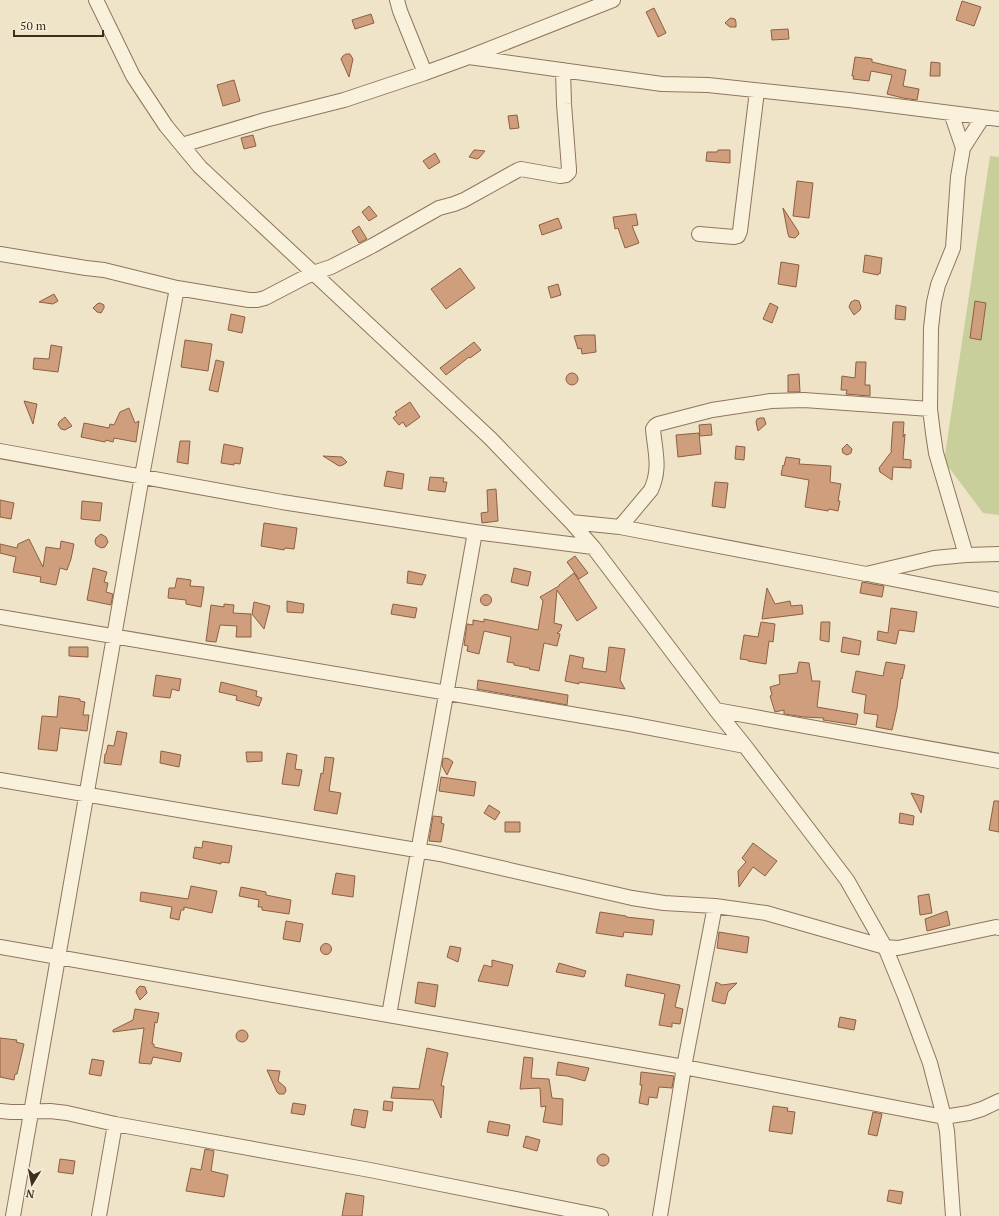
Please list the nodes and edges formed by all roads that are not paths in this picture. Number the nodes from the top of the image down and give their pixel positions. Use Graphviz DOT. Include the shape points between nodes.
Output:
graph roads {
  1 [pos="96,0"];
  2 [pos="397,0"];
  3 [pos="613,0"];
  4 [pos="469,57"];
  5 [pos="563,70"];
  6 [pos="425,73"];
  7 [pos="757,91"];
  8 [pos="951,113"];
  9 [pos="983,117"];
  10 [pos="999,119"];
  11 [pos="182,145"];
  12 [pos="963,148"];
  13 [pos="699,234"];
  14 [pos="0,254"];
  15 [pos="313,273"];
  16 [pos="177,288"];
  17 [pos="930,410"];
  18 [pos="0,451"];
  19 [pos="142,476"];
  20 [pos="571,522"];
  21 [pos="620,527"];
  22 [pos="475,532"];
  23 [pos="593,547"];
  24 [pos="999,554"];
  25 [pos="966,555"];
  26 [pos="866,574"];
  27 [pos="999,600"];
  28 [pos="0,617"];
  29 [pos="115,636"];
  30 [pos="447,693"];
  31 [pos="716,710"];
  32 [pos="746,746"];
  33 [pos="999,761"];
  34 [pos="0,780"];
  35 [pos="87,794"];
  36 [pos="418,850"];
  37 [pos="715,906"];
  38 [pos="999,928"];
  39 [pos="0,947"];
  40 [pos="885,947"];
  41 [pos="58,958"];
  42 [pos="389,1015"];
  43 [pos="684,1067"];
  44 [pos="999,1101"];
  45 [pos="0,1111"];
  46 [pos="31,1112"];
  47 [pos="944,1116"];
  48 [pos="116,1124"];
  49 [pos="13,1216"];
  50 [pos="99,1216"];
  51 [pos="600,1216"];
  52 [pos="660,1216"];
  53 [pos="953,1216"];
  1 -- 11 [label="street" via="133,76 166,126"];
  2 -- 6 [label="street"];
  3 -- 4 [label="street"];
  4 -- 5 [label="street"];
  4 -- 6 [label="street"];
  5 -- 7 [label="street" via="662,84 708,85"];
  5 -- 15 [label="street" via="569,168 566,175 518,170 464,200 439,208 338,263"];
  6 -- 11 [label="street" via="344,100 264,120"];
  7 -- 8 [label="street"];
  7 -- 13 [label="street" via="738,236"];
  8 -- 9 [label="street"];
  8 -- 12 [label="street"];
  9 -- 10 [label="street"];
  9 -- 12 [label="street"];
  11 -- 15 [label="street" via="200,167"];
  12 -- 17 [label="street" via="958,177 953,248 934,302 931,328"];
  14 -- 16 [label="street" via="104,270"];
  15 -- 16 [label="street" via="257,300"];
  15 -- 20 [label="street" via="490,438"];
  16 -- 19 [label="street"];
  17 -- 21 [label="street" via="804,400 771,401 712,410 658,424 653,429 657,462 654,484"];
  17 -- 25 [label="street" via="936,453"];
  18 -- 19 [label="street"];
  19 -- 22 [label="street" via="282,502"];
  19 -- 29 [label="street"];
  20 -- 21 [label="street"];
  20 -- 23 [label="street"];
  21 -- 26 [label="street"];
  22 -- 23 [label="street"];
  22 -- 30 [label="street"];
  23 -- 31 [label="street"];
  24 -- 25 [label="street"];
  25 -- 26 [label="street" via="934,558"];
  26 -- 27 [label="street"];
  28 -- 29 [label="street"];
  29 -- 30 [label="street"];
  29 -- 35 [label="street"];
  30 -- 32 [label="street"];
  30 -- 36 [label="street"];
  31 -- 32 [label="street"];
  31 -- 33 [label="street"];
  32 -- 40 [label="street" via="847,880"];
  34 -- 35 [label="street"];
  35 -- 36 [label="street"];
  35 -- 41 [label="street"];
  36 -- 37 [label="street" via="632,898"];
  36 -- 42 [label="street"];
  37 -- 40 [label="street" via="766,914"];
  37 -- 43 [label="street"];
  38 -- 40 [label="street" via="898,948"];
  39 -- 41 [label="street"];
  40 -- 47 [label="street" via="930,1063"];
  41 -- 42 [label="street"];
  41 -- 46 [label="street"];
  42 -- 43 [label="street"];
  43 -- 47 [label="street"];
  43 -- 52 [label="street"];
  44 -- 47 [label="street" via="969,1113"];
  45 -- 46 [label="street"];
  46 -- 48 [label="street" via="67,1112"];
  46 -- 49 [label="street"];
  47 -- 53 [label="street"];
  48 -- 50 [label="street"];
  48 -- 51 [label="street" via="370,1170"];
}
